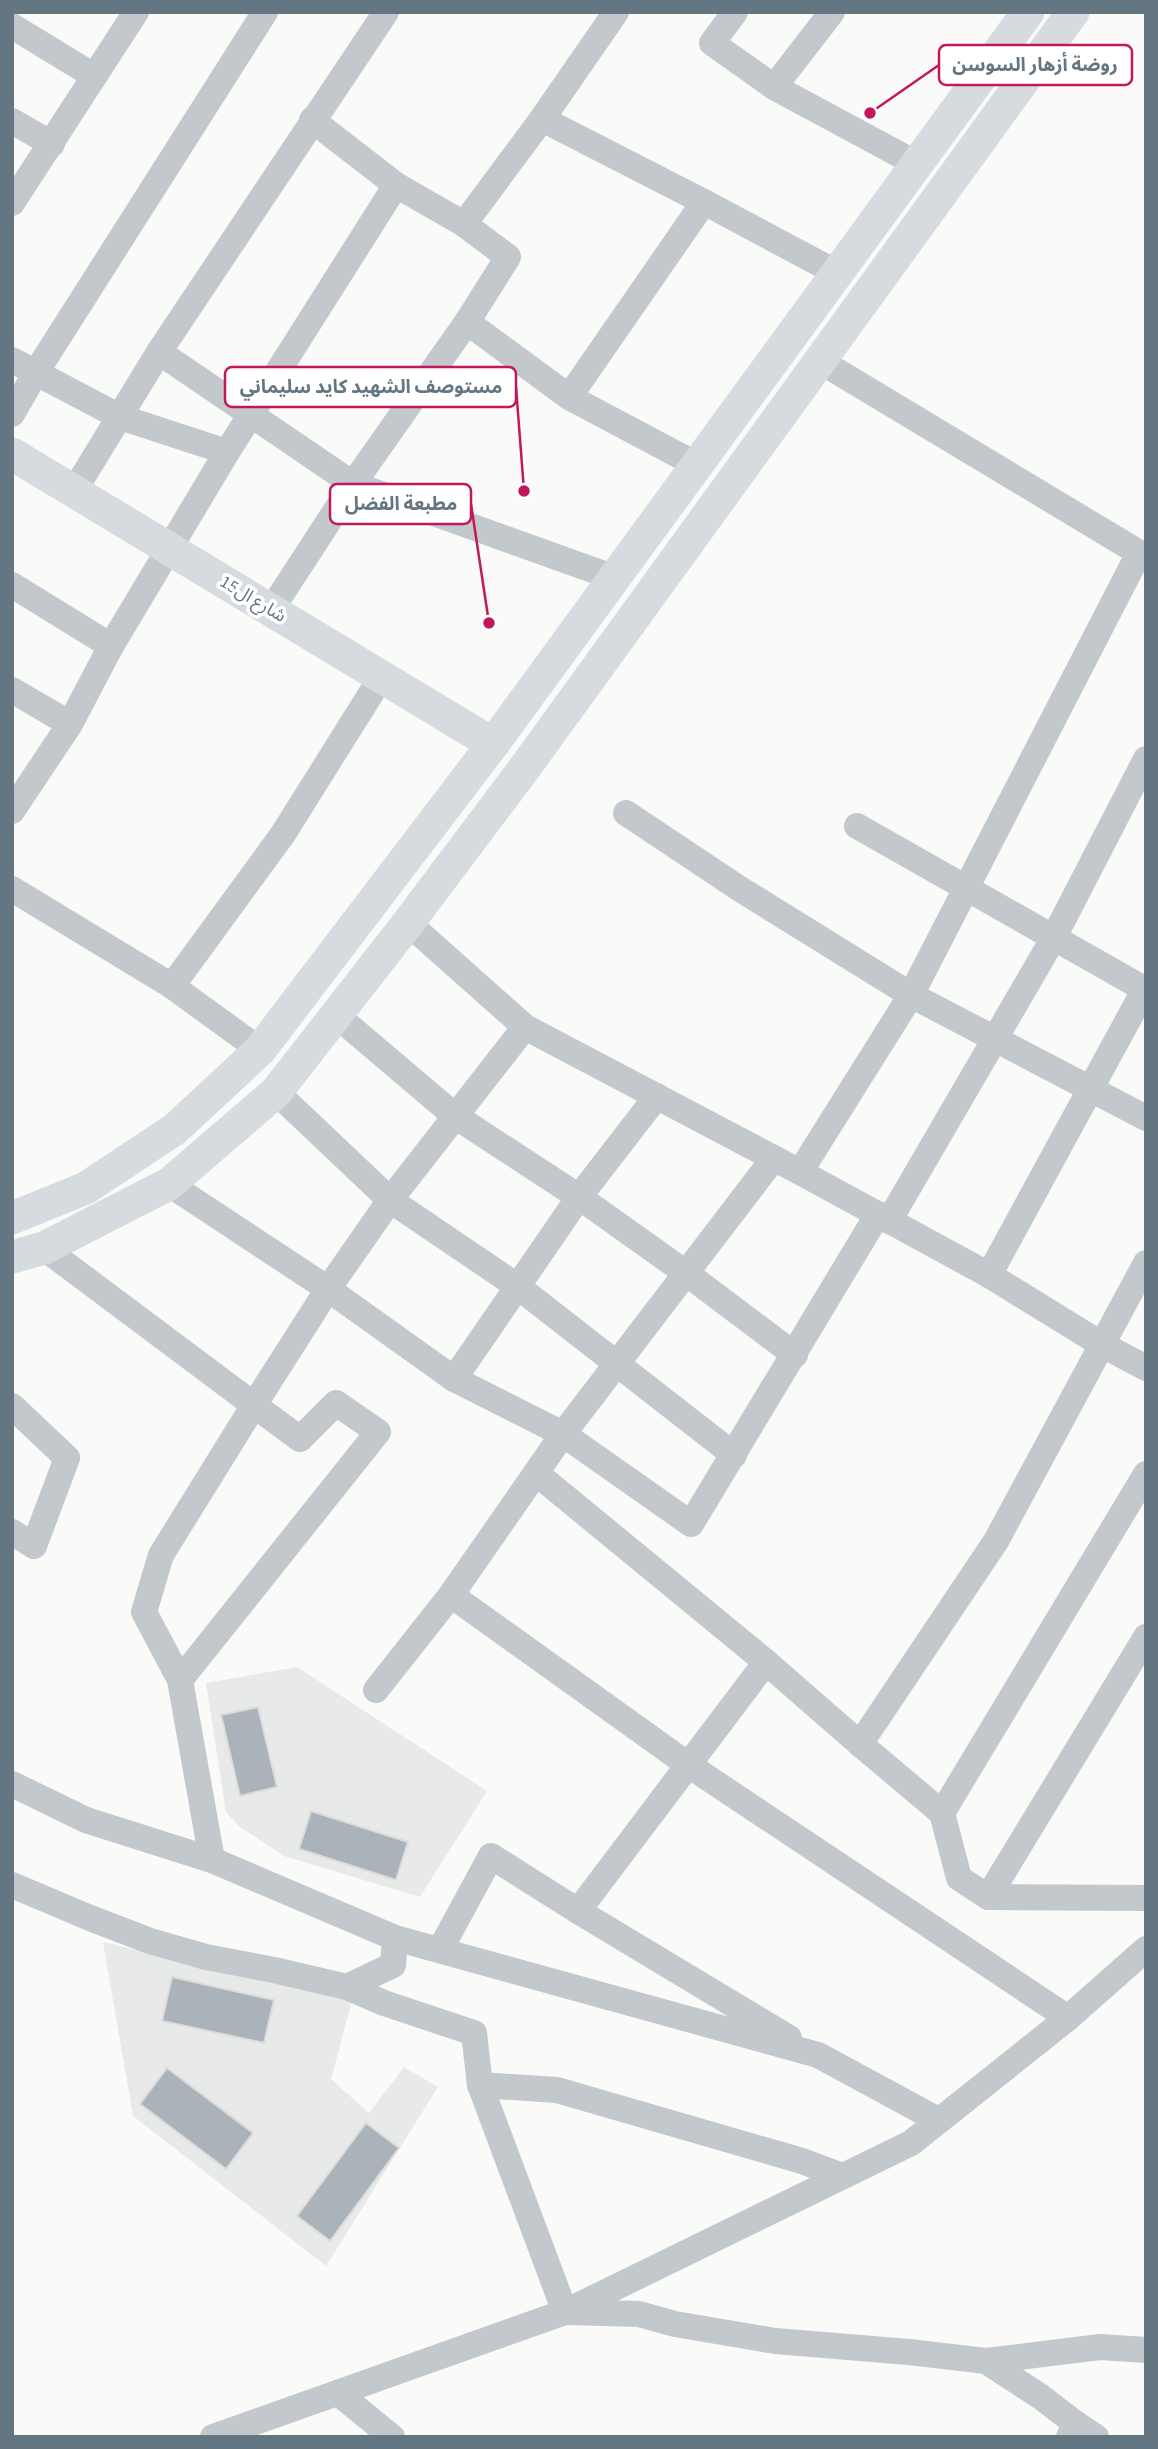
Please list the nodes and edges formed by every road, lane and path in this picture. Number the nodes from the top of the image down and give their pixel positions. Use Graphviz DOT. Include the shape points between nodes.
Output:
graph roads {
  1 [pos="136,12"];
  2 [pos="265,12"];
  3 [pos="386,12"];
  4 [pos="616,12"];
  5 [pos="735,12"];
  6 [pos="832,12"];
  7 [pos="1028,12"];
  8 [pos="1073,12"];
  9 [pos="12,26"];
  10 [pos="94,76"];
  11 [pos="774,88"];
  12 [pos="542,119"];
  13 [pos="312,120"];
  14 [pos="12,121"];
  15 [pos="52,144"];
  16 [pos="917,164"];
  17 [pos="397,185"];
  18 [pos="704,202"];
  19 [pos="12,203"];
  20 [pos="464,224"];
  21 [pos="837,273"];
  22 [pos="467,323"];
  23 [pos="159,352"];
  24 [pos="12,360"];
  25 [pos="820,361"];
  26 [pos="35,374"];
  27 [pos="569,397"];
  28 [pos="251,414"];
  29 [pos="12,415"];
  30 [pos="120,417"];
  31 [pos="227,452"];
  32 [pos="12,454"];
  33 [pos="697,465"];
  34 [pos="353,484"];
  35 [pos="74,491"];
  36 [pos="170,549"];
  37 [pos="1142,555"];
  38 [pos="615,578"];
  39 [pos="12,585"];
  40 [pos="271,610"];
  41 [pos="111,646"];
  42 [pos="382,677"];
  43 [pos="12,691"];
  44 [pos="70,724"];
  45 [pos="493,744"];
  46 [pos="1146,759"];
  47 [pos="13,809"];
  48 [pos="626,813"];
  49 [pos="856,826"];
  50 [pos="12,889"];
  51 [pos="967,891"];
  52 [pos="408,923"];
  53 [pos="1053,939"];
  54 [pos="172,986"];
  55 [pos="1145,989"];
  56 [pos="911,995"];
  57 [pos="336,1015"];
  58 [pos="525,1027"];
  59 [pos="995,1040"];
  60 [pos="260,1050"];
  61 [pos="1090,1090"];
  62 [pos="276,1092"];
  63 [pos="657,1096"];
  64 [pos="455,1116"];
  65 [pos="1146,1118"];
  66 [pos="774,1158"];
  67 [pos="800,1172"];
  68 [pos="169,1184"];
  69 [pos="579,1197"];
  70 [pos="390,1200"];
  71 [pos="12,1218"];
  72 [pos="884,1218"];
  73 [pos="44,1248"];
  74 [pos="12,1256"];
  75 [pos="1146,1263"];
  76 [pos="686,1273"];
  77 [pos="989,1275"];
  78 [pos="517,1286"];
  79 [pos="328,1289"];
  80 [pos="1101,1344"];
  81 [pos="795,1355"];
  82 [pos="618,1363"];
  83 [pos="1146,1368"];
  84 [pos="454,1378"];
  85 [pos="254,1405"];
  86 [pos="12,1406"];
  87 [pos="562,1434"];
  88 [pos="734,1455"];
  89 [pos="536,1473"];
  90 [pos="1146,1474"];
  91 [pos="12,1532"];
  92 [pos="451,1595"];
  93 [pos="1146,1637"];
  94 [pos="766,1661"];
  95 [pos="180,1680"];
  96 [pos="376,1690"];
  97 [pos="860,1744"];
  98 [pos="687,1764"];
  99 [pos="12,1784"];
  100 [pos="942,1812"];
  101 [pos="212,1860"];
  102 [pos="12,1885"];
  103 [pos="988,1897"];
  104 [pos="1146,1898"];
  105 [pos="579,1911"];
  106 [pos="395,1938"];
  107 [pos="1146,1949"];
  108 [pos="440,1950"];
  109 [pos="346,1987"];
  110 [pos="1068,2018"];
  111 [pos="818,2055"];
  112 [pos="480,2085"];
  113 [pos="939,2120"];
  114 [pos="842,2176"];
  115 [pos="565,2312"];
  116 [pos="1146,2350"];
  117 [pos="986,2361"];
  118 [pos="338,2393"];
  119 [pos="1080,2432"];
  120 [pos="213,2437"];
  121 [pos="392,2437"];
  1 -- 10 [label="street"];
  2 -- 26 [label="street"];
  3 -- 13 [label="street"];
  4 -- 12 [label="street"];
  5 -- 11 [label="street" via="712,43"];
  6 -- 11 [label="street"];
  7 -- 16 [label="main road"];
  8 -- 25 [label="main road"];
  9 -- 10 [label="street"];
  10 -- 15 [label="street"];
  11 -- 16 [label="street"];
  12 -- 18 [label="street"];
  12 -- 20 [label="street"];
  13 -- 17 [label="street"];
  13 -- 23 [label="street"];
  14 -- 15 [label="street"];
  15 -- 19 [label="street"];
  16 -- 21 [label="main road"];
  17 -- 20 [label="street"];
  17 -- 28 [label="street"];
  18 -- 21 [label="street"];
  18 -- 27 [label="street"];
  20 -- 22 [label="street" via="508,257"];
  21 -- 33 [label="main road"];
  22 -- 27 [label="street"];
  22 -- 34 [label="street"];
  23 -- 28 [label="street"];
  23 -- 30 [label="street"];
  24 -- 26 [label="street"];
  25 -- 37 [label="street"];
  25 -- 52 [label="main road"];
  26 -- 29 [label="street"];
  26 -- 30 [label="street"];
  27 -- 33 [label="street"];
  28 -- 31 [label="street"];
  28 -- 34 [label="street"];
  30 -- 31 [label="street"];
  30 -- 35 [label="street"];
  31 -- 36 [label="street"];
  32 -- 35 [label="main road, شارع ال15"];
  33 -- 38 [label="main road"];
  34 -- 38 [label="street"];
  34 -- 40 [label="street"];
  35 -- 36 [label="main road, شارع ال15"];
  36 -- 40 [label="main road, شارع ال15"];
  36 -- 41 [label="street"];
  37 -- 51 [label="street"];
  38 -- 45 [label="main road"];
  39 -- 41 [label="street"];
  40 -- 42 [label="main road, شارع ال15"];
  41 -- 44 [label="street"];
  42 -- 45 [label="main road, شارع ال15"];
  42 -- 54 [label="street" via="283,834"];
  43 -- 44 [label="street"];
  44 -- 47 [label="street"];
  45 -- 60 [label="main road"];
  46 -- 53 [label="street"];
  48 -- 56 [label="street"];
  49 -- 51 [label="street"];
  50 -- 54 [label="street"];
  51 -- 53 [label="street"];
  51 -- 56 [label="street"];
  52 -- 57 [label="main road"];
  52 -- 58 [label="street"];
  53 -- 55 [label="street"];
  53 -- 59 [label="street"];
  54 -- 60 [label="street"];
  55 -- 61 [label="street"];
  56 -- 59 [label="street"];
  56 -- 67 [label="street"];
  57 -- 62 [label="main road"];
  57 -- 64 [label="street"];
  58 -- 63 [label="street"];
  58 -- 64 [label="street"];
  59 -- 61 [label="street"];
  59 -- 72 [label="street"];
  60 -- 71 [label="main road" via="175,1129 86,1188"];
  61 -- 65 [label="street"];
  61 -- 77 [label="street"];
  62 -- 68 [label="main road"];
  62 -- 70 [label="street"];
  63 -- 66 [label="street"];
  63 -- 69 [label="street"];
  64 -- 69 [label="street"];
  64 -- 70 [label="street"];
  66 -- 67 [label="street"];
  66 -- 76 [label="street"];
  67 -- 72 [label="street"];
  68 -- 73 [label="main road"];
  68 -- 79 [label="street"];
  69 -- 76 [label="street"];
  69 -- 78 [label="street"];
  70 -- 78 [label="street"];
  70 -- 79 [label="street"];
  72 -- 77 [label="street"];
  72 -- 81 [label="street"];
  73 -- 74 [label="main road"];
  73 -- 85 [label="street"];
  75 -- 80 [label="street"];
  76 -- 81 [label="street"];
  76 -- 82 [label="street"];
  77 -- 80 [label="street"];
  78 -- 82 [label="street"];
  78 -- 84 [label="street"];
  79 -- 84 [label="street"];
  79 -- 85 [label="street"];
  80 -- 83 [label="street"];
  80 -- 97 [label="street" via="996,1541"];
  81 -- 88 [label="street"];
  82 -- 87 [label="street"];
  82 -- 88 [label="street"];
  84 -- 87 [label="street"];
  85 -- 95 [label="street" via="161,1555 144,1612"];
  85 -- 95 [label="street" via="300,1439 336,1404 378,1432"];
  86 -- 91 [label="street" via="67,1458 34,1546"];
  87 -- 88 [label="street" via="691,1524"];
  87 -- 89 [label="street"];
  89 -- 92 [label="street"];
  89 -- 94 [label="street"];
  90 -- 100 [label="street"];
  92 -- 96 [label="street"];
  92 -- 98 [label="street"];
  93 -- 103 [label="street"];
  94 -- 97 [label="street"];
  94 -- 98 [label="street"];
  95 -- 101 [label="street"];
  97 -- 100 [label="street"];
  98 -- 105 [label="street"];
  98 -- 110 [label="street"];
  99 -- 101 [label="street" via="86,1821"];
  100 -- 103 [label="street" via="959,1878"];
  101 -- 106 [label="street"];
  102 -- 109 [label="street" via="150,1941"];
  103 -- 104 [label="street"];
  105 -- 108 [label="street" via="491,1856"];
  105 -- 111 [label="street"];
  106 -- 108 [label="street"];
  106 -- 109 [label="street" via="393,1965"];
  107 -- 110 [label="street"];
  108 -- 111 [label="street"];
  109 -- 112 [label="street" via="474,2033"];
  110 -- 113 [label="street"];
  111 -- 113 [label="street"];
  112 -- 114 [label="street" via="557,2090"];
  112 -- 115 [label="street"];
  113 -- 114 [label="street" via="911,2143"];
  114 -- 115 [label="street"];
  115 -- 117 [label="street" via="639,2314 675,2325 775,2341"];
  115 -- 118 [label="street"];
  116 -- 117 [label="street" via="1100,2347"];
  117 -- 119 [label="street" via="1041,2397"];
  118 -- 120 [label="street"];
  118 -- 121 [label="street"];
}
